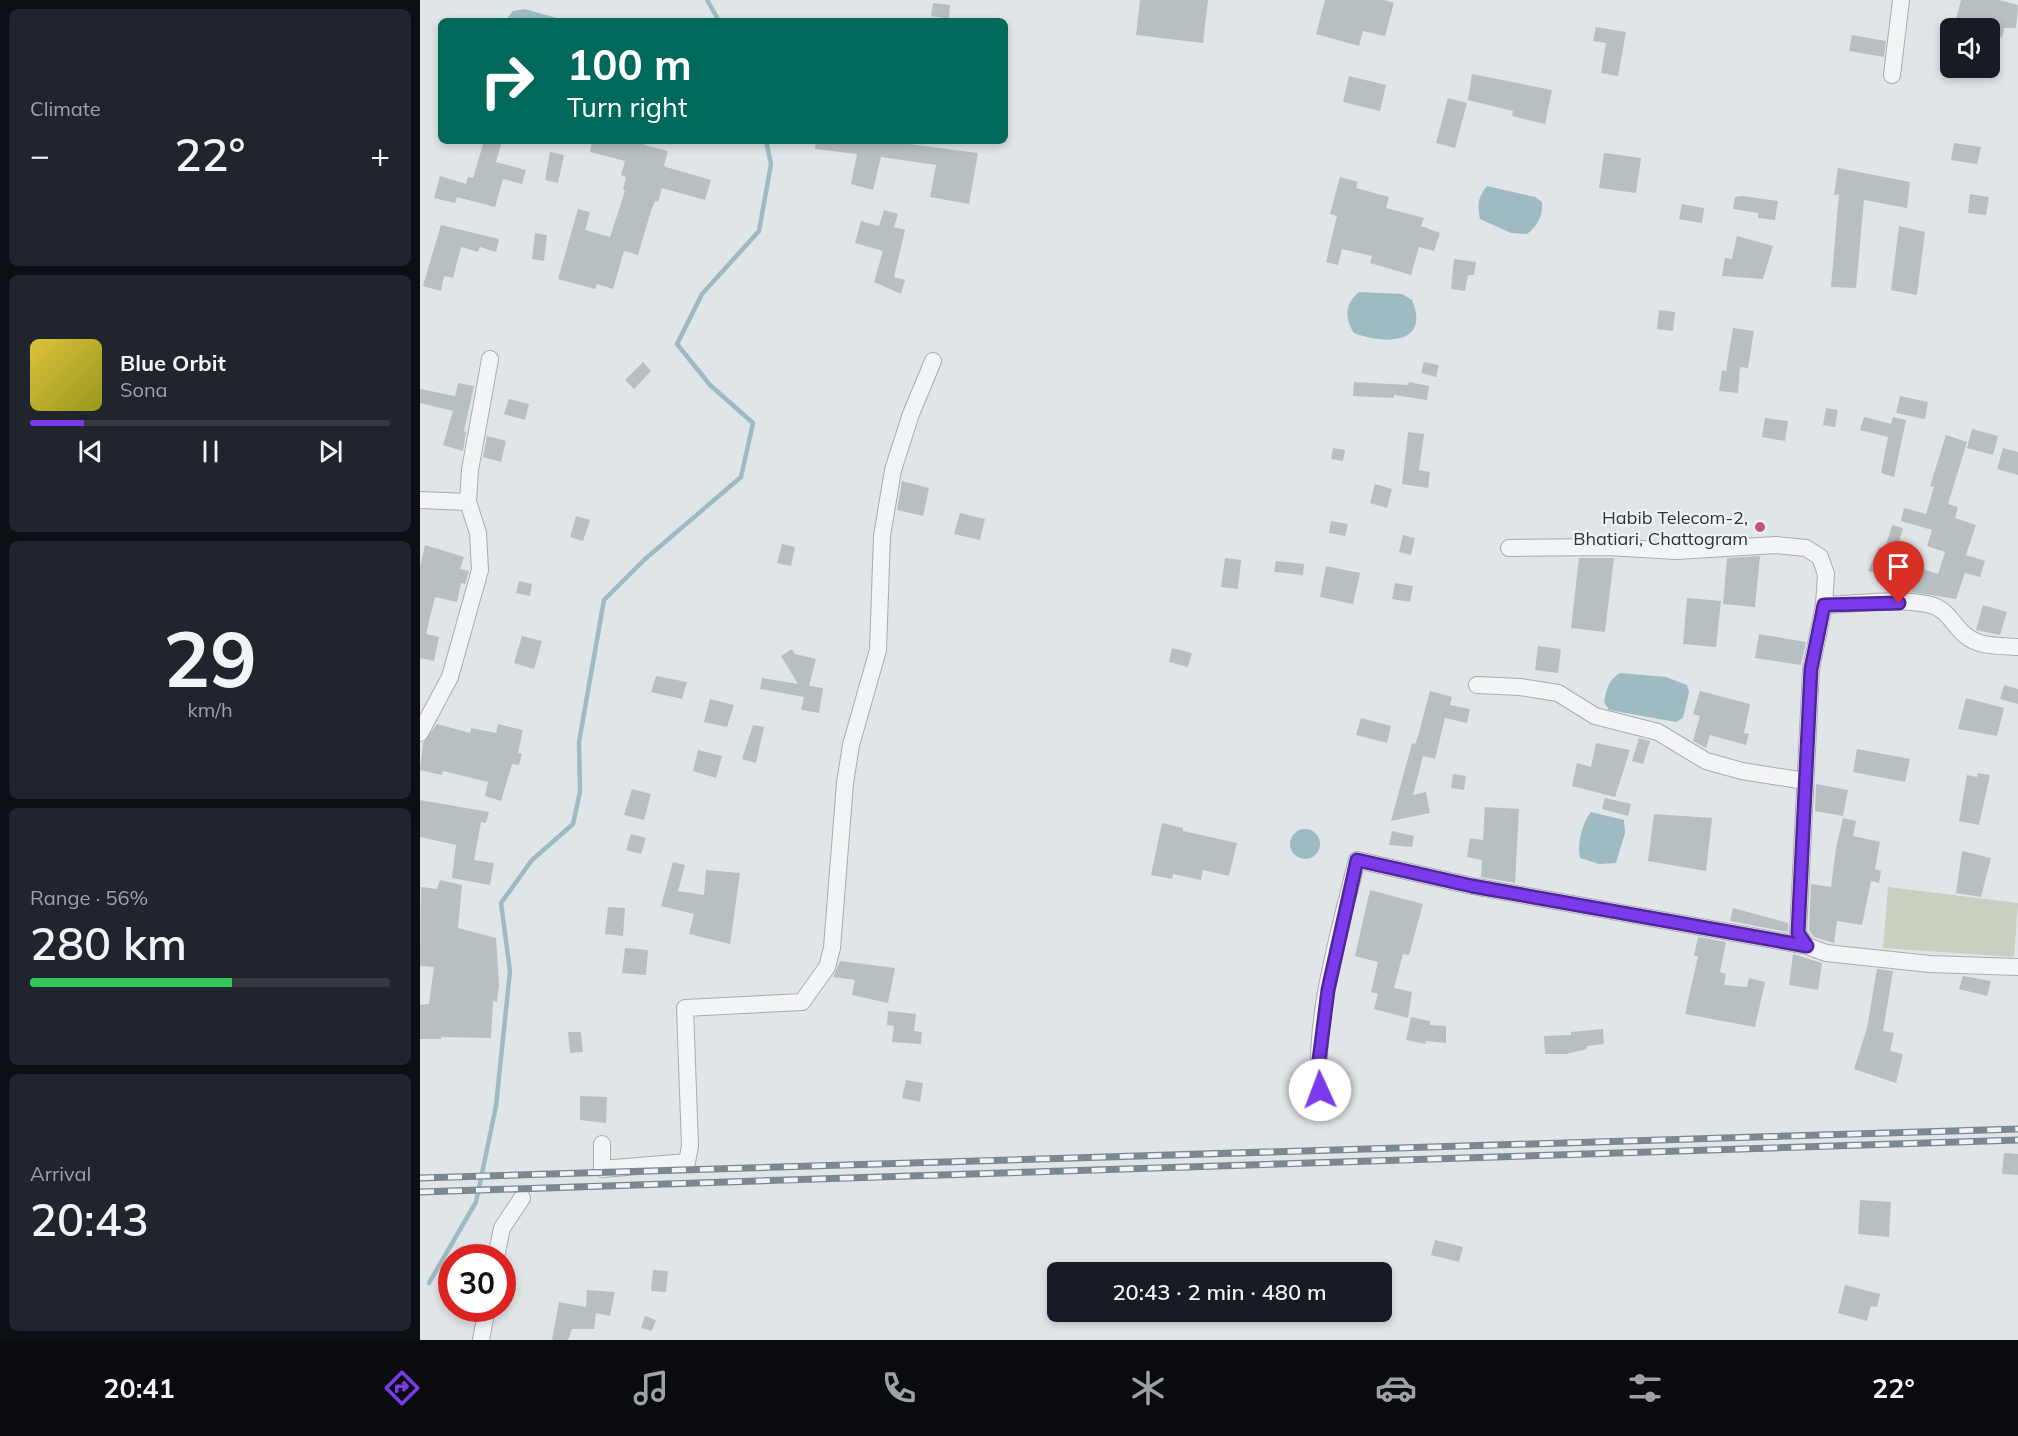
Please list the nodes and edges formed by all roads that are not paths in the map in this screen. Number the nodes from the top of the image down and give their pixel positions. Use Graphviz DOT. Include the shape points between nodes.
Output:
graph roads {
  1 [pos="1901,0"];
  2 [pos="1892,75"];
  3 [pos="490,359"];
  4 [pos="933,361"];
  5 [pos="420,500"];
  6 [pos="468,502"];
  7 [pos="1509,548"];
  8 [pos="1824,605"];
  9 [pos="2018,647"];
  10 [pos="1477,685"];
  11 [pos="420,733"];
  12 [pos="1805,781"];
  13 [pos="1807,946"];
  14 [pos="2018,967"];
  15 [pos="1322,1104"];
  16 [pos="602,1144"];
  17 [pos="522,1198"];
  18 [pos="499,1244"];
  19 [pos="484,1322"];
  20 [pos="481,1340"];
  1 -- 2 [label="street"];
  3 -- 6 [label="street"];
  4 -- 16 [label="street" via="910,414 893,470 882,536 878,650 851,745 827,967 802,1002 685,1008 690,1146 687,1162 602,1169"];
  5 -- 6 [label="street"];
  6 -- 11 [label="street" via="478,533 480,570 450,677"];
  7 -- 8 [label="street" via="1676,551 1776,545 1806,548 1820,557 1826,574"];
  8 -- 9 [label="street" via="1932,605 1948,615 1966,636 1987,646"];
  8 -- 12 [label="street" via="1811,669"];
  10 -- 12 [label="street" via="1558,693 1595,716 1658,732 1706,761"];
  12 -- 13 [label="street" via="1798,933"];
  13 -- 14 [label="street" via="1826,952 1919,963"];
  13 -- 15 [label="street" via="1472,886 1357,860 1340,927 1321,1041 1317,1076"];
  17 -- 18 [label="street" via="502,1228"];
  19 -- 20 [label="street"];
}
